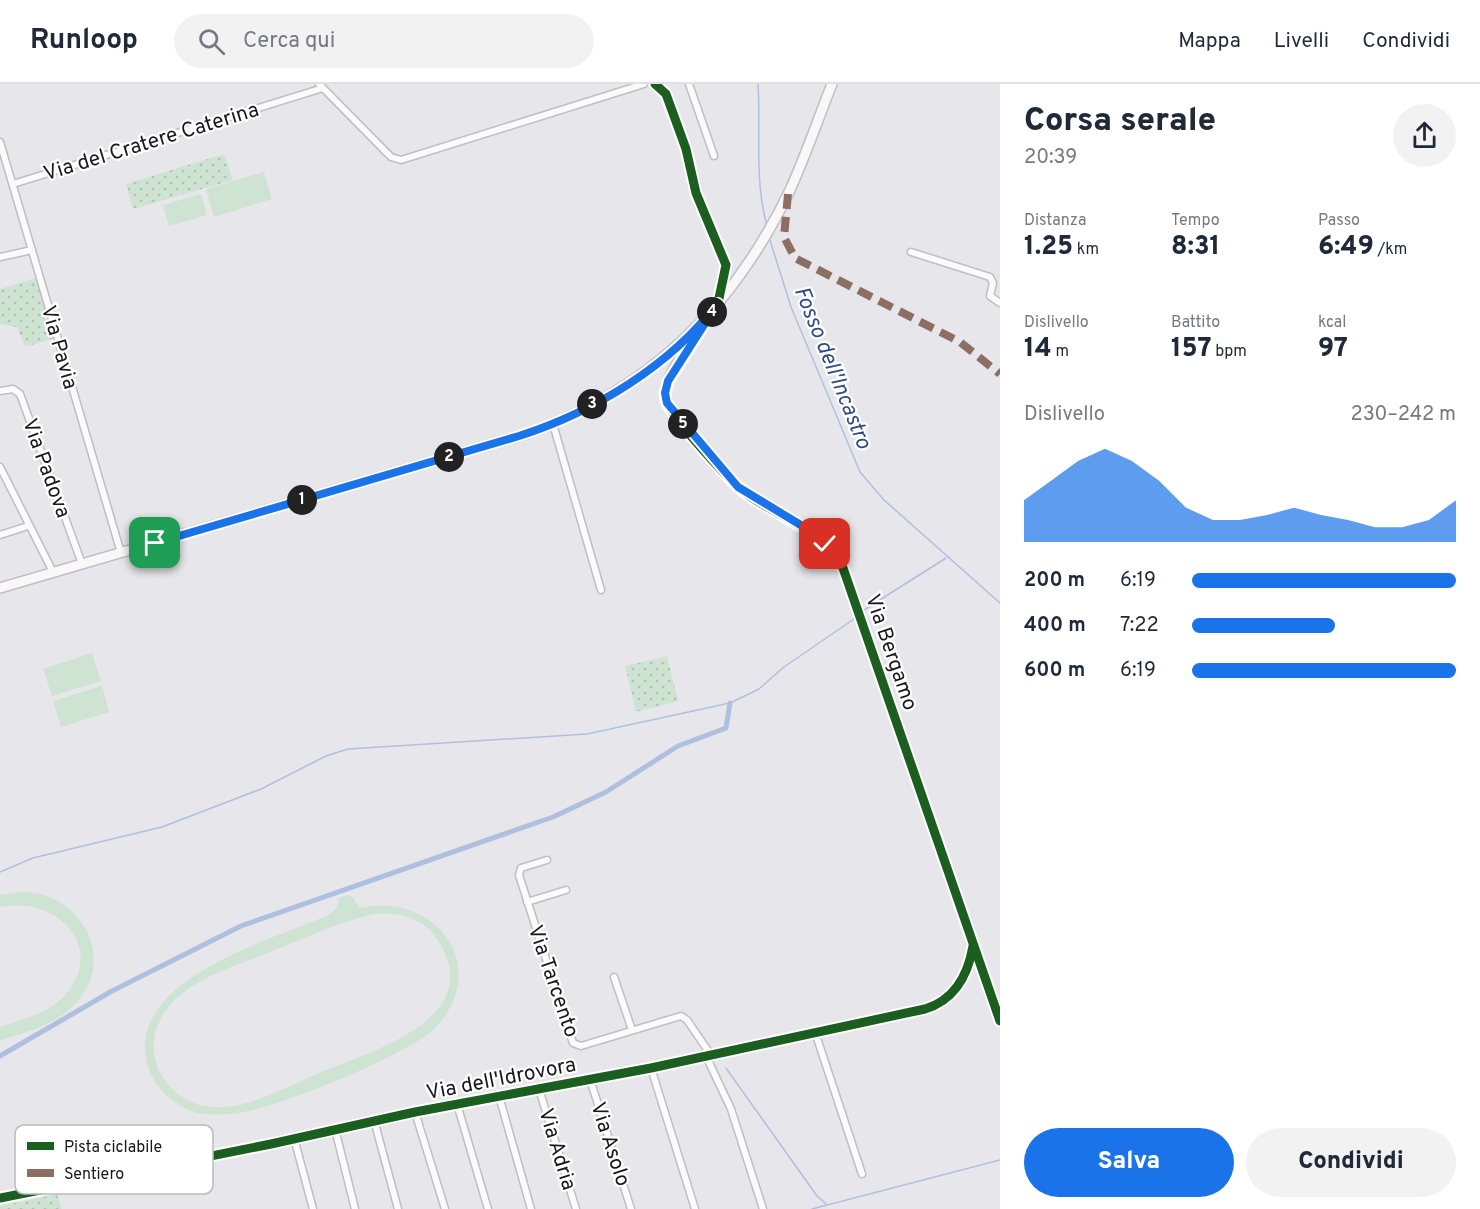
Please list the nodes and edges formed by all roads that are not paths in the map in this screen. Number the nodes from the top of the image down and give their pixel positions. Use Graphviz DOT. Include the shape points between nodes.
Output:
graph roads {
  1 [pos="644,84"];
  2 [pos="655,84"];
  3 [pos="689,84"];
  4 [pos="832,84"];
  5 [pos="321,86"];
  6 [pos="0,142"];
  7 [pos="714,156"];
  8 [pos="13,184"];
  9 [pos="32,250"];
  10 [pos="911,252"];
  11 [pos="0,257"];
  12 [pos="718,303"];
  13 [pos="1000,303"];
  14 [pos="0,391"];
  15 [pos="553,424"];
  16 [pos="0,468"];
  17 [pos="28,526"];
  18 [pos="0,535"];
  19 [pos="120,553"];
  20 [pos="82,564"];
  21 [pos="53,572"];
  22 [pos="0,588"];
  23 [pos="601,590"];
  24 [pos="547,860"];
  25 [pos="566,890"];
  26 [pos="527,902"];
  27 [pos="973,946"];
  28 [pos="614,977"];
  29 [pos="1000,1021"];
  30 [pos="633,1030"];
  31 [pos="815,1032"];
  32 [pos="708,1055"];
  33 [pos="651,1068"];
  34 [pos="590,1079"];
  35 [pos="539,1089"];
  36 [pos="499,1096"];
  37 [pos="457,1104"];
  38 [pos="415,1112"];
  39 [pos="374,1120"];
  40 [pos="335,1129"];
  41 [pos="294,1138"];
  42 [pos="213,1155"];
  43 [pos="862,1174"];
  44 [pos="20,1194"];
  45 [pos="0,1198"];
  46 [pos="313,1209"];
  47 [pos="355,1209"];
  48 [pos="398,1209"];
  49 [pos="445,1209"];
  50 [pos="488,1209"];
  51 [pos="531,1209"];
  52 [pos="576,1209"];
  53 [pos="631,1209"];
  54 [pos="695,1209"];
  55 [pos="763,1209"];
  1 -- 5 [label="street" via="401,160 391,157"];
  2 -- 12 [label="street" via="666,94 698,199 725,260"];
  3 -- 7 [label="street"];
  4 -- 12 [label="street" via="777,214"];
  5 -- 8 [label="street, Via del Cratere Caterina"];
  6 -- 8 [label="street, Via Pavia"];
  8 -- 9 [label="street, Via Pavia"];
  9 -- 11 [label="street"];
  9 -- 19 [label="street, Via Pavia"];
  10 -- 13 [label="street" via="989,276 993,283 990,296"];
  12 -- 15 [label="street" via="694,332 661,360 612,393"];
  12 -- 27 [label="street, Via Bergamo" via="668,381 666,401 731,481 809,531 843,568"];
  14 -- 20 [label="street, Via Padova" via="13,389 20,394"];
  15 -- 19 [label="street"];
  15 -- 23 [label="street"];
  16 -- 17 [label="street"];
  17 -- 18 [label="street"];
  17 -- 21 [label="street"];
  19 -- 20 [label="street"];
  20 -- 21 [label="street"];
  21 -- 22 [label="street"];
  24 -- 26 [label="street, Via Tarcento" via="519,871"];
  25 -- 26 [label="street, Via Tarcento"];
  26 -- 30 [label="street, Via Tarcento" via="573,1043 581,1046"];
  27 -- 29 [label="street, Via Bergamo"];
  27 -- 31 [label="street, Via dell'Idrovora" via="963,978 940,1004"];
  28 -- 30 [label="street"];
  30 -- 32 [label="street, Via Tarcento" via="683,1017"];
  31 -- 32 [label="street, Via dell'Idrovora"];
  31 -- 43 [label="street"];
  32 -- 33 [label="street, Via dell'Idrovora"];
  32 -- 55 [label="street" via="731,1109"];
  33 -- 34 [label="street, Via dell'Idrovora"];
  33 -- 54 [label="street"];
  34 -- 35 [label="street, Via dell'Idrovora"];
  34 -- 53 [label="street, Via Asolo"];
  35 -- 36 [label="street, Via dell'Idrovora"];
  35 -- 52 [label="street, Via Adria"];
  36 -- 37 [label="street, Via dell'Idrovora"];
  36 -- 51 [label="street"];
  37 -- 38 [label="street, Via dell'Idrovora"];
  37 -- 50 [label="street"];
  38 -- 39 [label="street, Via dell'Idrovora"];
  38 -- 49 [label="street"];
  39 -- 40 [label="street, Via dell'Idrovora"];
  39 -- 48 [label="street"];
  40 -- 41 [label="street, Via dell'Idrovora"];
  40 -- 47 [label="street"];
  41 -- 42 [label="street, Via dell'Idrovora"];
  41 -- 46 [label="street"];
  44 -- 45 [label="street, Via dell'Idrovora"];
}
